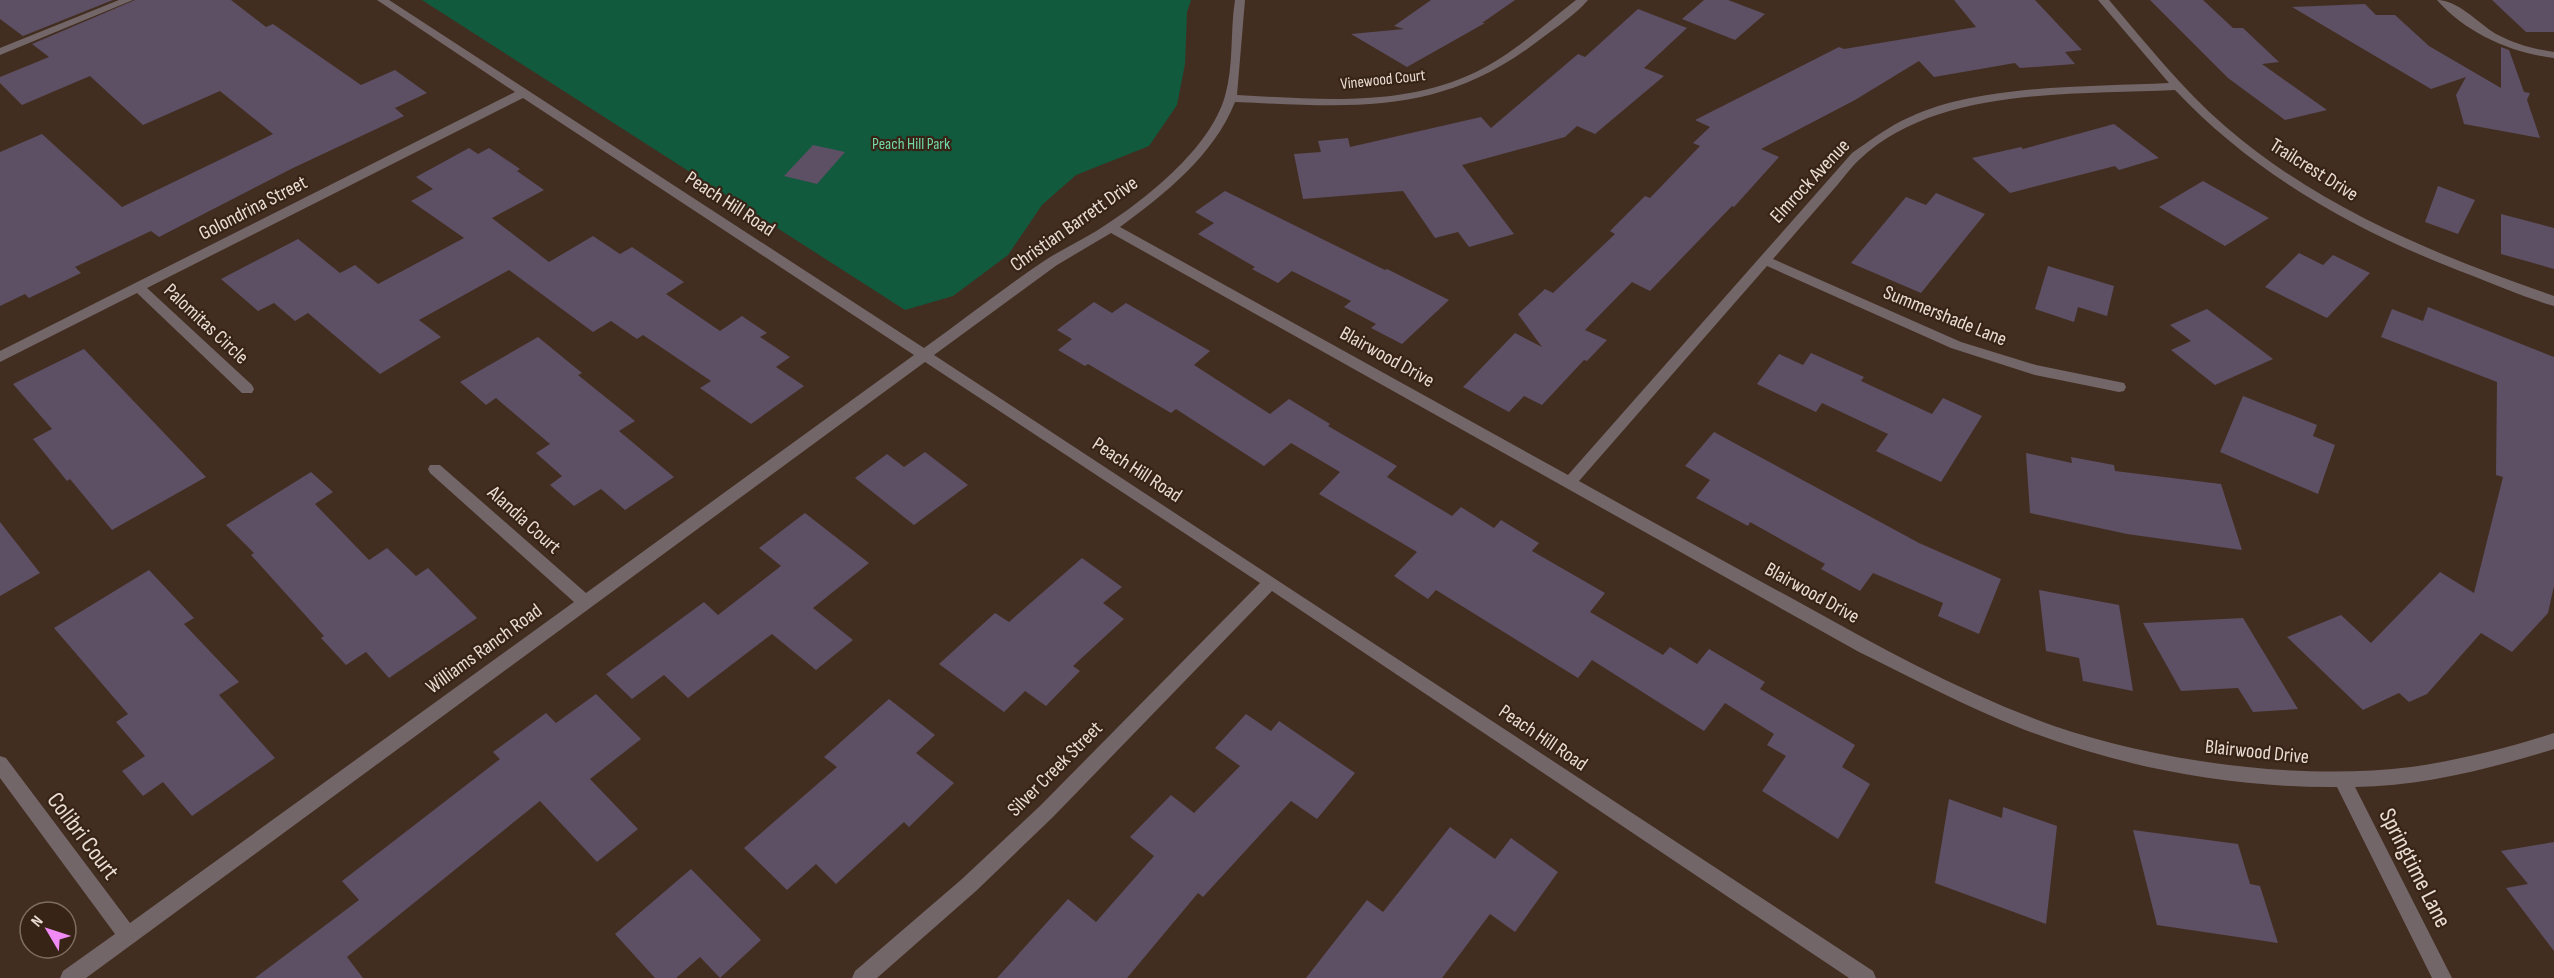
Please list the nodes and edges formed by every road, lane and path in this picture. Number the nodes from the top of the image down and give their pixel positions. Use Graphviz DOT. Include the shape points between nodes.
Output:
graph roads {
  1 [pos="128,0"];
  2 [pos="382,0"];
  3 [pos="1240,0"];
  4 [pos="1583,0"];
  5 [pos="2103,0"];
  6 [pos="2442,0"];
  7 [pos="0,52"];
  8 [pos="2554,55"];
  9 [pos="2176,86"];
  10 [pos="523,93"];
  11 [pos="1230,98"];
  12 [pos="1111,228"];
  13 [pos="1764,260"];
  14 [pos="139,288"];
  15 [pos="2554,301"];
  16 [pos="924,355"];
  17 [pos="0,357"];
  18 [pos="2119,387"];
  19 [pos="246,389"];
  20 [pos="435,469"];
  21 [pos="1570,482"];
  22 [pos="1271,582"];
  23 [pos="585,602"];
  24 [pos="2554,741"];
  25 [pos="0,764"];
  26 [pos="2343,781"];
  27 [pos="128,936"];
  28 [pos="70,978"];
  29 [pos="862,978"];
  30 [pos="1866,978"];
  31 [pos="2442,978"];
  1 -- 7 [label="street"];
  2 -- 10 [label="street, Peach Hill Road"];
  3 -- 11 [label="street, Christian Barrett Drive" via="1237,66"];
  4 -- 11 [label="street, Vinewood Court" via="1479,75 1432,92 1325,102"];
  5 -- 9 [label="street, Trailcrest Drive"];
  6 -- 8 [label="street" via="2496,39"];
  9 -- 13 [label="street, Elmrock Avenue" via="2013,95 1948,107 1916,118 1856,156"];
  9 -- 15 [label="street, Trailcrest Drive" via="2260,160 2331,206 2438,258"];
  10 -- 14 [label="street, Golondrina Street"];
  10 -- 16 [label="street, Peach Hill Road"];
  11 -- 12 [label="street, Christian Barrett Drive" via="1220,122 1192,159"];
  12 -- 16 [label="street, Christian Barrett Drive" via="1052,262"];
  12 -- 21 [label="street, Blairwood Drive"];
  13 -- 18 [label="street, Summershade Lane" via="1956,345 2035,370"];
  13 -- 21 [label="street, Elmrock Avenue"];
  14 -- 17 [label="street, Golondrina Street"];
  14 -- 19 [label="street, Palomitas Circle"];
  16 -- 22 [label="street, Peach Hill Road"];
  16 -- 23 [label="street, Williams Ranch Road"];
  20 -- 23 [label="street, Alandia Court"];
  21 -- 26 [label="street, Blairwood Drive" via="1865,647 2041,729 2102,749 2209,769"];
  22 -- 29 [label="street, Silver Creek Street" via="1047,811"];
  22 -- 30 [label="street, Peach Hill Road"];
  23 -- 27 [label="street, Williams Ranch Road"];
  24 -- 26 [label="street, Blairwood Drive" via="2506,758 2418,775"];
  25 -- 27 [label="street, Colibri Court"];
  26 -- 31 [label="street, Springtime Lane"];
  27 -- 28 [label="street, Williams Ranch Road"];
}
